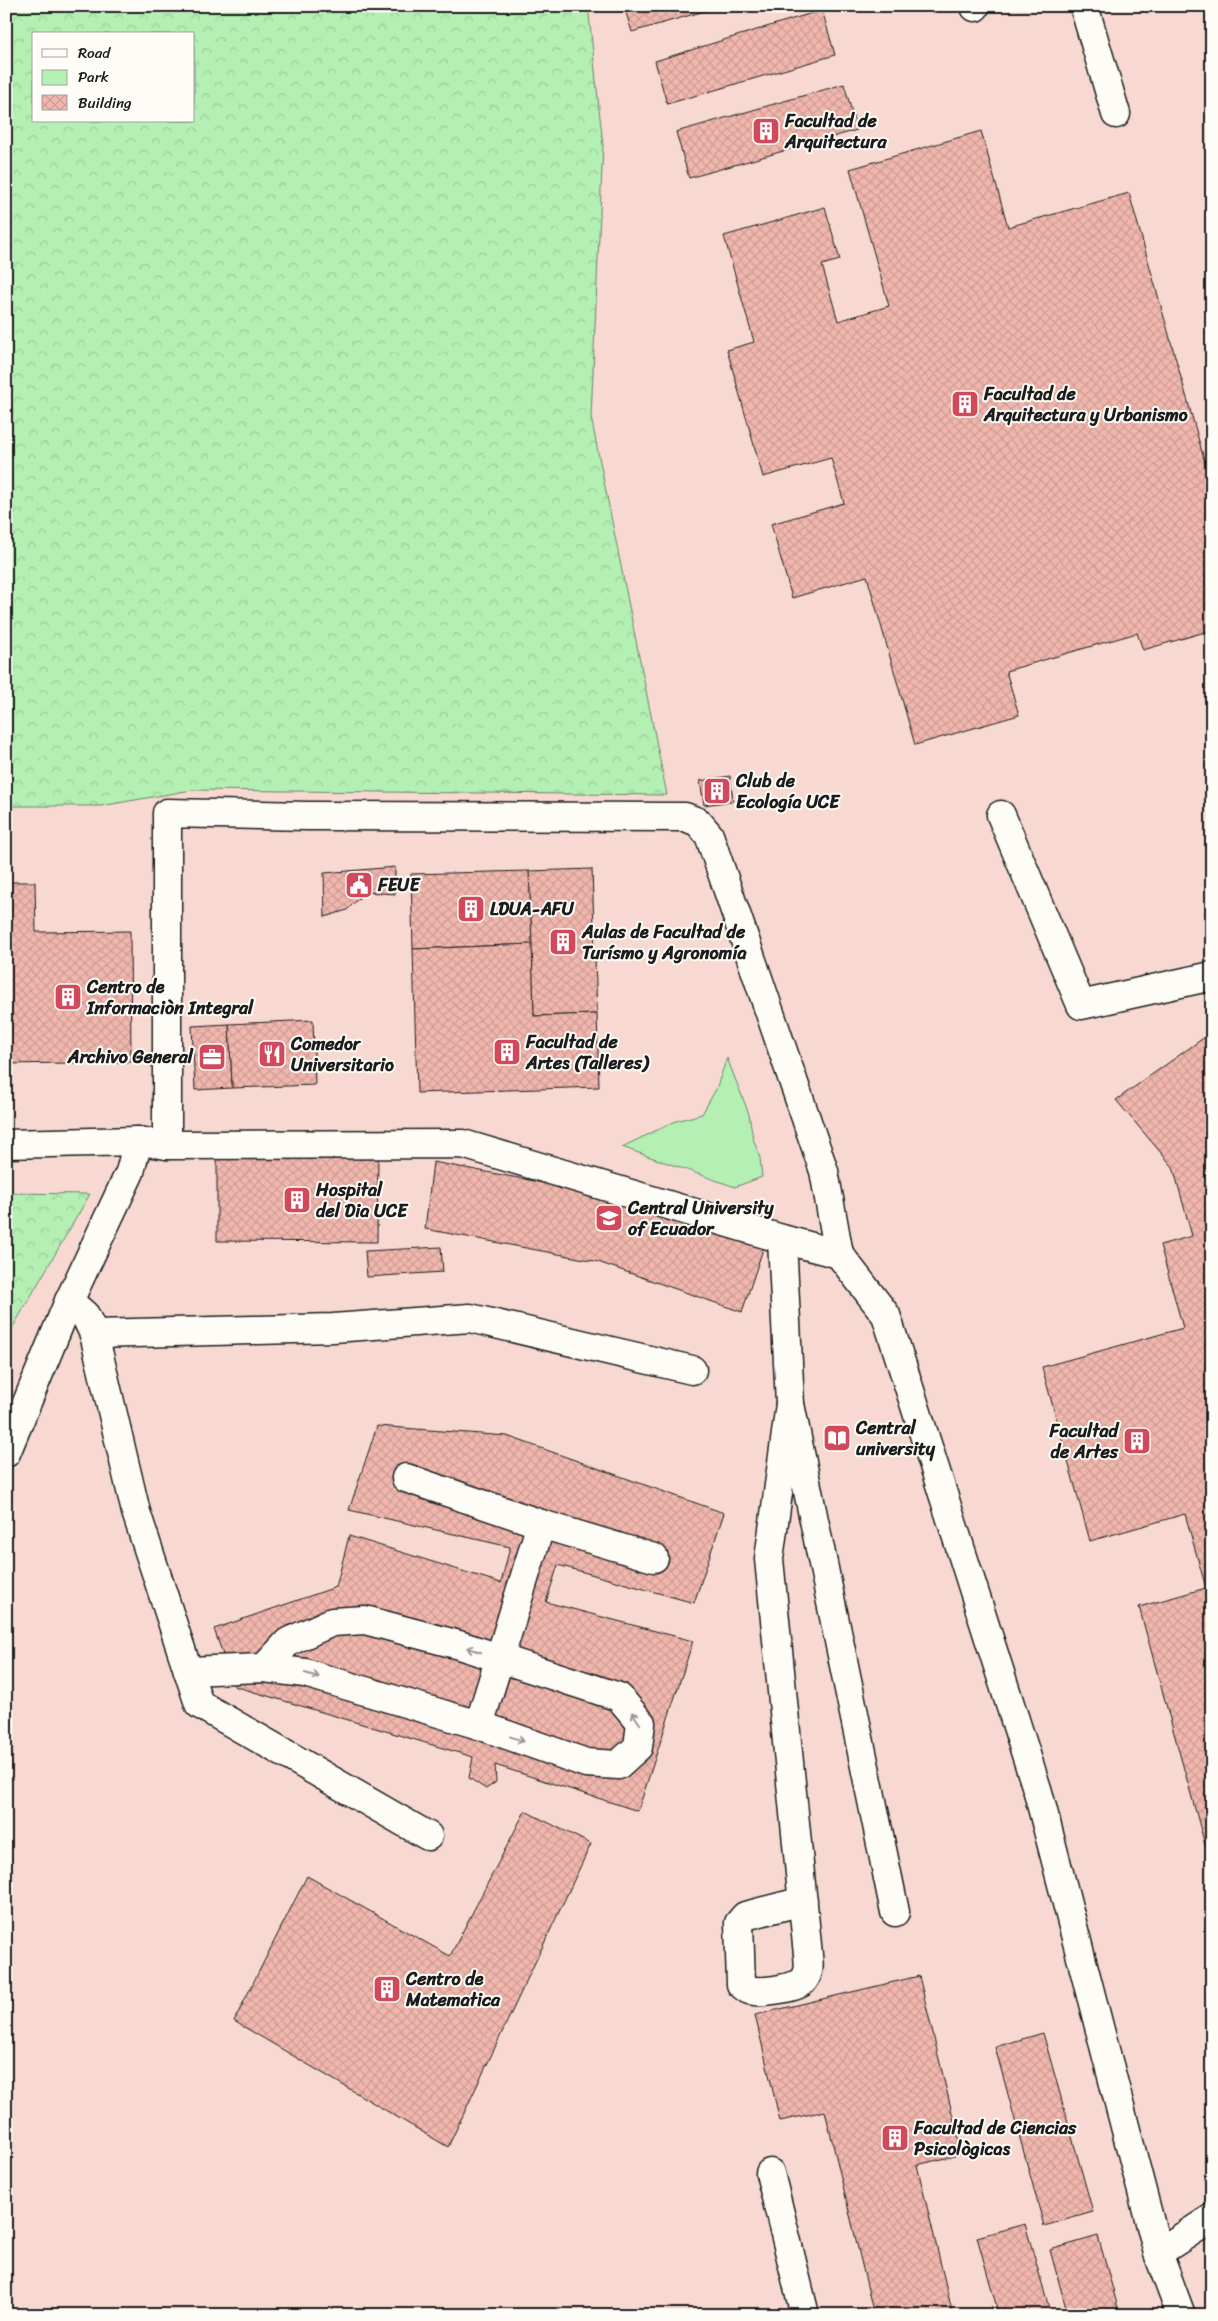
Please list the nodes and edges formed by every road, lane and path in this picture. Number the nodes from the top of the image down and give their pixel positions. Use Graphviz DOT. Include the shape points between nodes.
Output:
graph roads {
  1 [pos="1084,6"];
  2 [pos="1116,114"];
  3 [pos="1001,815"];
  4 [pos="1212,976"];
  5 [pos="138,1141"];
  6 [pos="6,1144"];
  7 [pos="167,1145"];
  8 [pos="782,1239"];
  9 [pos="839,1254"];
  10 [pos="69,1301"];
  11 [pos="94,1334"];
  12 [pos="692,1370"];
  13 [pos="790,1404"];
  14 [pos="6,1453"];
  15 [pos="406,1478"];
  16 [pos="541,1524"];
  17 [pos="654,1558"];
  18 [pos="500,1659"];
  19 [pos="264,1668"];
  20 [pos="188,1671"];
  21 [pos="479,1725"];
  22 [pos="428,1836"];
  23 [pos="803,1901"];
  24 [pos="895,1912"];
  25 [pos="770,2173"];
  26 [pos="1212,2218"];
  27 [pos="1158,2253"];
  28 [pos="805,2315"];
  29 [pos="1181,2315"];
  1 -- 2 [label="lane"];
  3 -- 4 [label="lane" via="1081,1005"];
  5 -- 6 [label="lane"];
  5 -- 7 [label="lane"];
  5 -- 10 [label="lane" via="130,1172"];
  7 -- 8 [label="lane" via="463,1144"];
  7 -- 9 [label="lane" via="168,813 684,817 698,822 709,835 824,1171"];
  8 -- 9 [label="lane"];
  8 -- 13 [label="lane"];
  9 -- 27 [label="lane" via="886,1315 1038,1792"];
  10 -- 11 [label="lane" via="85,1315"];
  10 -- 14 [label="lane"];
  11 -- 12 [label="lane" via="333,1328 470,1318"];
  11 -- 20 [label="lane" via="136,1512"];
  13 -- 23 [label="lane" via="769,1559"];
  13 -- 24 [label="lane"];
  15 -- 16 [label="lane"];
  16 -- 17 [label="lane"];
  16 -- 18 [label="lane"];
  18 -- 19 [label="lane, one-way" via="365,1620 332,1622 288,1642"];
  18 -- 21 [label="lane"];
  21 -- 18 [label="lane, one-way" via="586,1763 618,1765 638,1747 641,1723 619,1696"];
  19 -- 20 [label="lane"];
  19 -- 21 [label="lane, one-way" via="305,1673"];
  20 -- 22 [label="lane" via="199,1704"];
  25 -- 28 [label="lane"];
  26 -- 27 [label="lane"];
  27 -- 29 [label="lane"];
}
